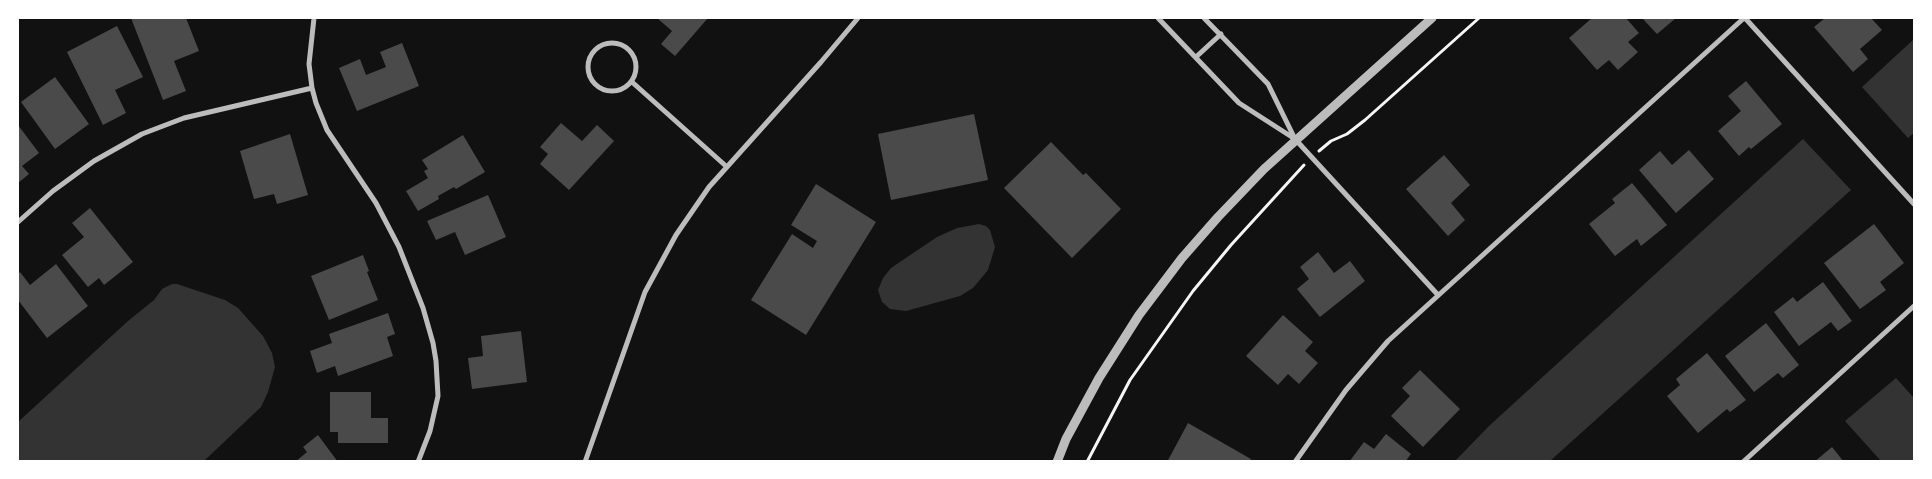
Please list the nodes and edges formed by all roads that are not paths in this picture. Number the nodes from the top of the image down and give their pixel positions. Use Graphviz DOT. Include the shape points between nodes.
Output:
graph roads {
  1 [pos="314,18"];
  2 [pos="858,18"];
  3 [pos="1158,18"];
  4 [pos="1204,18"];
  5 [pos="1432,18"];
  6 [pos="1745,18"];
  7 [pos="1221,34"];
  8 [pos="1196,57"];
  9 [pos="632,82"];
  10 [pos="312,88"];
  11 [pos="1295,139"];
  12 [pos="727,166"];
  13 [pos="1914,204"];
  14 [pos="18,222"];
  15 [pos="1438,295"];
  16 [pos="1914,306"];
  17 [pos="418,462"];
  18 [pos="585,462"];
  19 [pos="1057,462"];
  20 [pos="1295,462"];
  21 [pos="1742,462"];
  1 -- 10 [label="street" via="310,50"];
  2 -- 12 [label="street"];
  3 -- 8 [label="street"];
  4 -- 7 [label="street"];
  5 -- 11 [label="street"];
  6 -- 13 [label="street"];
  6 -- 15 [label="street"];
  7 -- 8 [label="street"];
  7 -- 11 [label="street" via="1268,84"];
  8 -- 11 [label="street" via="1240,103"];
  9 -- 9 [label="street" via="636,74 635,61 626,47 608,43 593,52 588,67 595,85 611,92 626,88"];
  9 -- 12 [label="street"];
  10 -- 14 [label="street" via="184,118 142,134 78,172"];
  10 -- 17 [label="street" via="327,130 376,203 399,247 433,343 438,396"];
  11 -- 15 [label="street"];
  11 -- 19 [label="street" via="1218,217 1159,288 1099,378"];
  12 -- 18 [label="street" via="709,186 655,272"];
  15 -- 20 [label="street" via="1366,366 1327,414"];
  16 -- 21 [label="street"];
}
